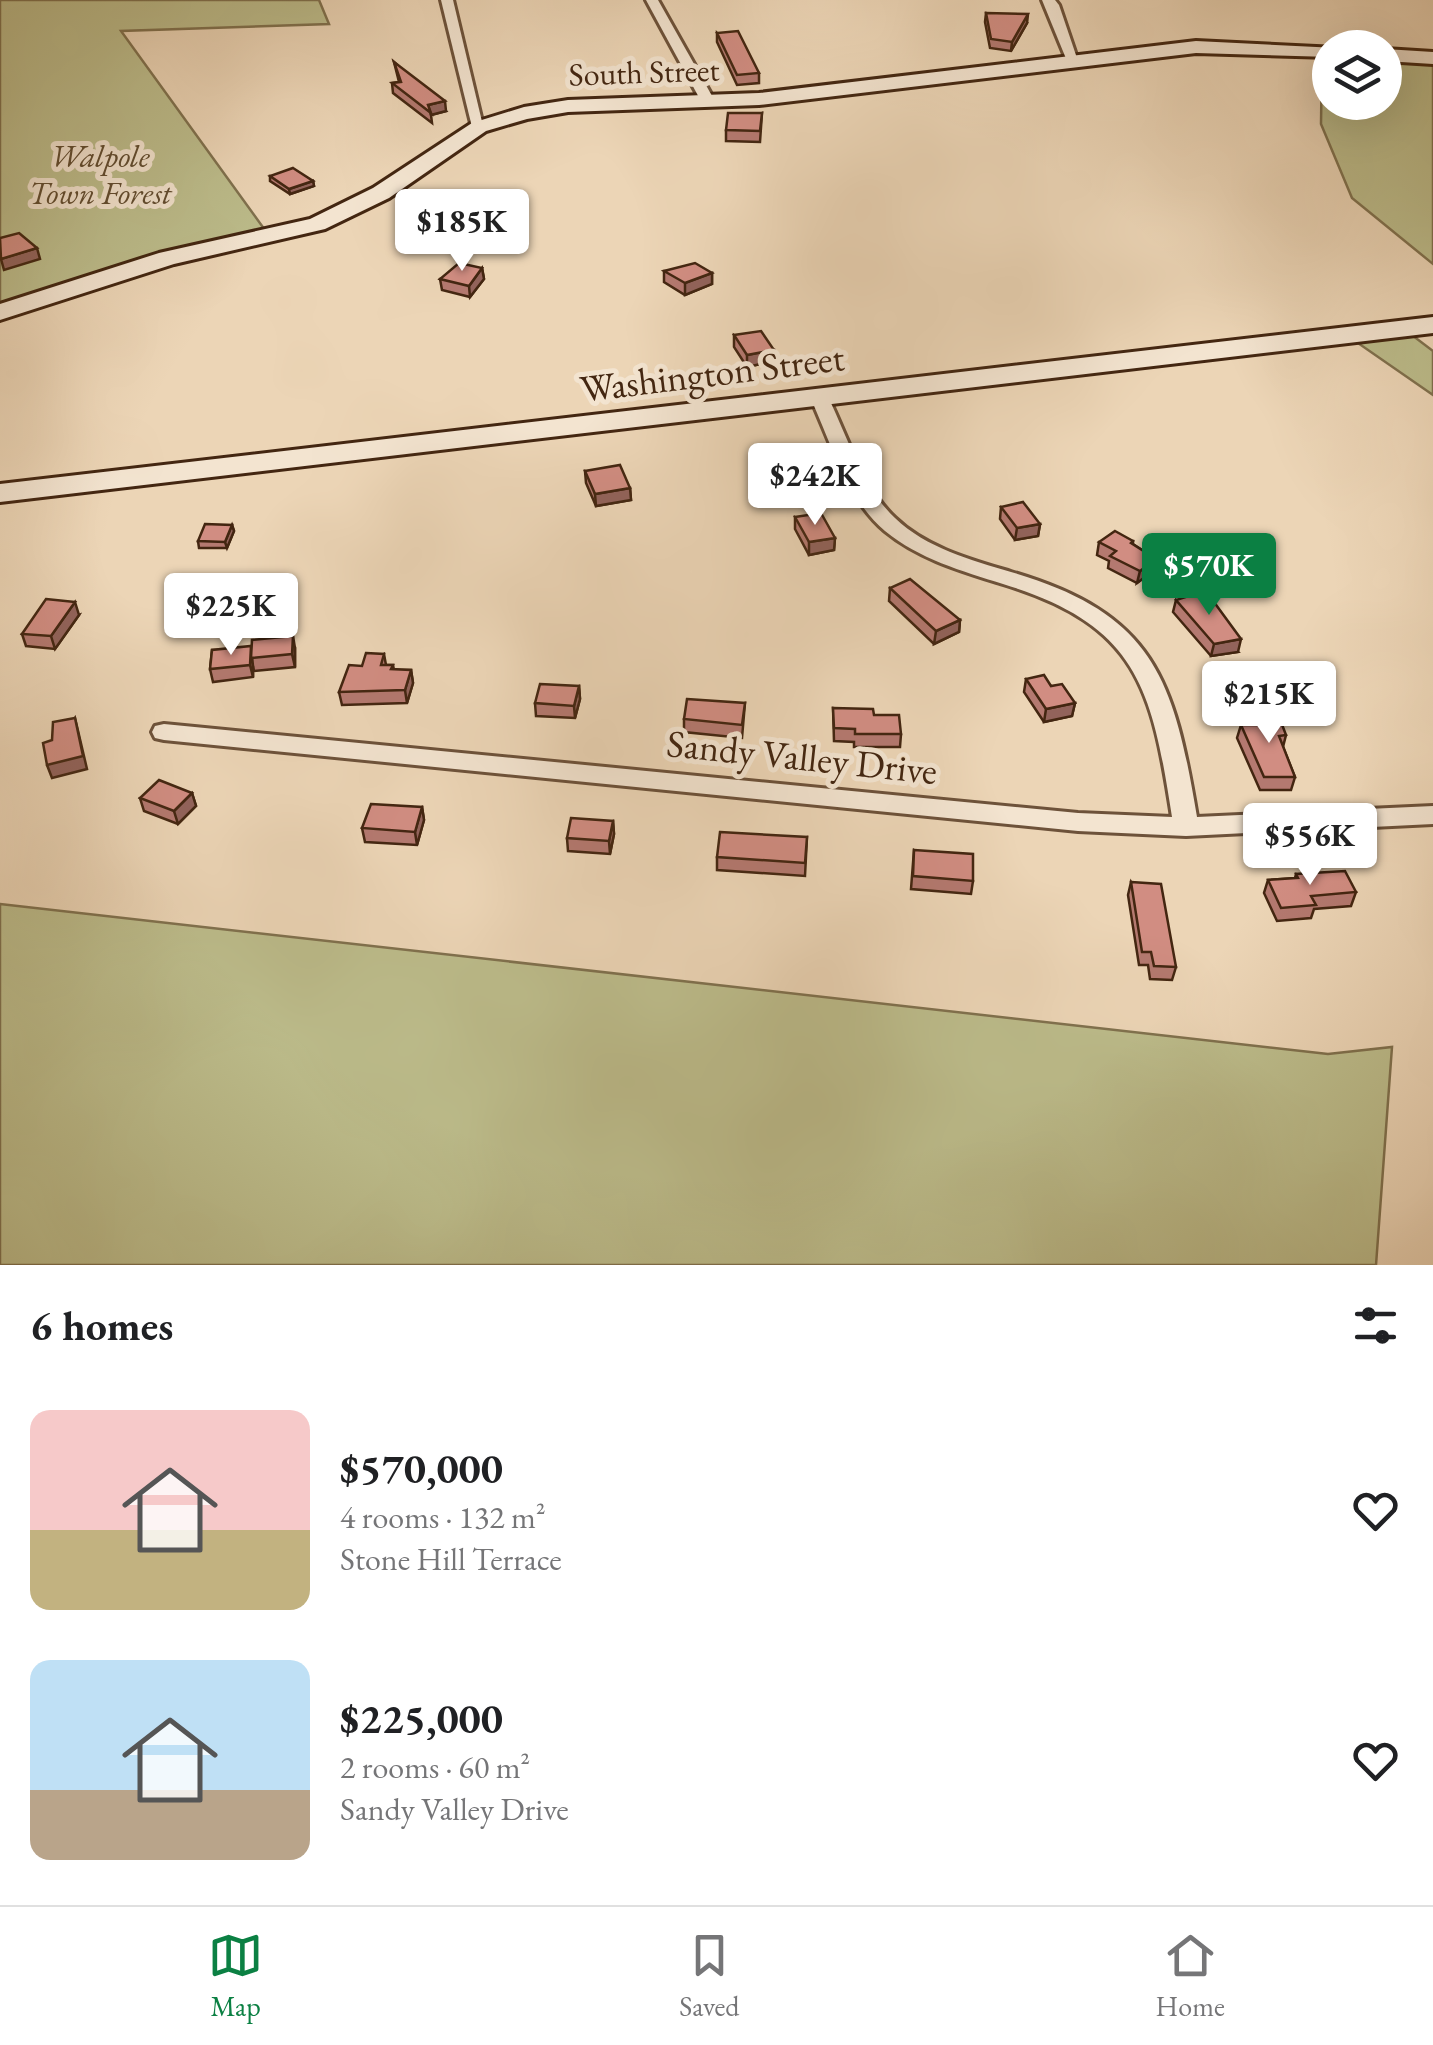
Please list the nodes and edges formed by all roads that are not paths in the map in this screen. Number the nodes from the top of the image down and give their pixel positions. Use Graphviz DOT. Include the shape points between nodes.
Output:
graph roads {
  1 [pos="448,0"];
  2 [pos="652,0"];
  3 [pos="1048,0"];
  4 [pos="1312,49"];
  5 [pos="1402,56"];
  6 [pos="1433,58"];
  7 [pos="1074,61"];
  8 [pos="708,103"];
  9 [pos="479,127"];
  10 [pos="0,312"];
  11 [pos="1433,325"];
  12 [pos="820,399"];
  13 [pos="0,493"];
  14 [pos="164,732"];
  15 [pos="1433,815"];
  16 [pos="1186,827"];
  1 -- 9 [label="street"];
  2 -- 8 [label="street"];
  3 -- 7 [label="street"];
  4 -- 7 [label="street, South Street" via="1214,46"];
  5 -- 6 [label="street"];
  7 -- 8 [label="street, South Street"];
  8 -- 9 [label="street, South Street" via="568,106"];
  9 -- 10 [label="street, South Street" via="394,185 317,224 155,262"];
  11 -- 12 [label="street, Washington Street"];
  12 -- 13 [label="street, Washington Street"];
  12 -- 16 [label="street" via="886,522 936,554 1096,612 1128,641 1147,668 1172,739"];
  14 -- 16 [label="street, Sandy Valley Drive" via="1024,818"];
  15 -- 16 [label="street, Sandy Valley Drive"];
}
